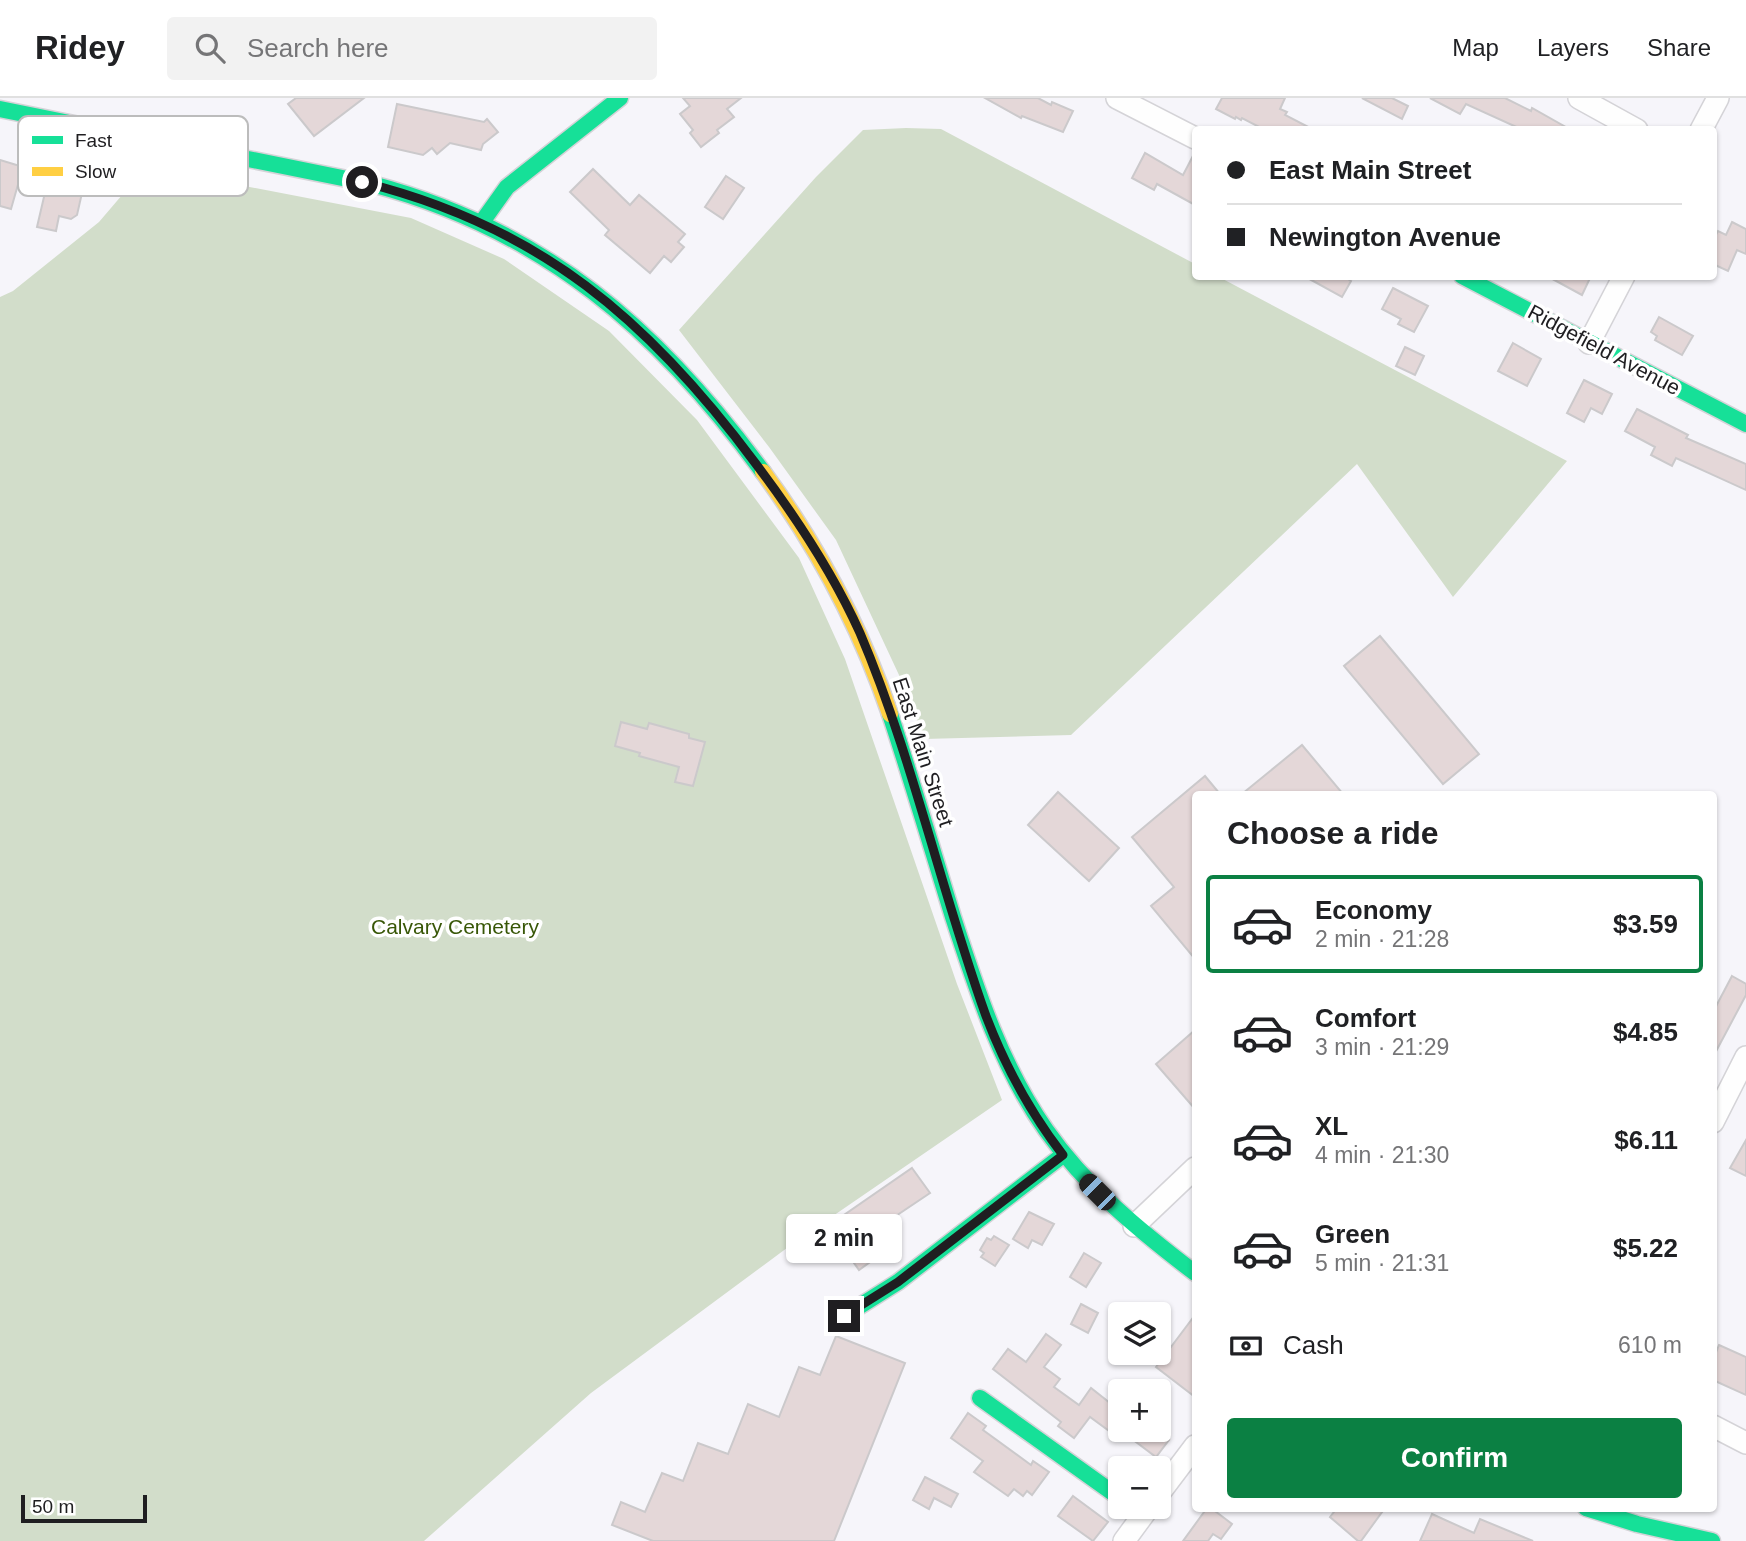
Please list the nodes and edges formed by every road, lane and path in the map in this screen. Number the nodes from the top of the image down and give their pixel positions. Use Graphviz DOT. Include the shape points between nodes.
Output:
graph roads {
  1 [pos="620,98"];
  2 [pos="1117,98"];
  3 [pos="1579,98"];
  4 [pos="1718,98"];
  5 [pos="1154,106"];
  6 [pos="0,109"];
  7 [pos="35,116"];
  8 [pos="1630,126"];
  9 [pos="1703,126"];
  10 [pos="1192,136"];
  11 [pos="248,159"];
  12 [pos="482,222"];
  13 [pos="1470,280"];
  14 [pos="1622,280"];
  15 [pos="1589,343"];
  16 [pos="1746,424"];
  17 [pos="1746,1057"];
  18 [pos="1717,1114"];
  19 [pos="1063,1155"];
  20 [pos="1192,1171"];
  21 [pos="1134,1226"];
  22 [pos="1192,1271"];
  23 [pos="844,1316"];
  24 [pos="980,1398"];
  25 [pos="1717,1428"];
  26 [pos="1746,1443"];
  27 [pos="1192,1450"];
  28 [pos="1171,1477"];
  29 [pos="1108,1489"];
  30 [pos="1599,1512"];
  31 [pos="1136,1519"];
  32 [pos="1124,1541"];
  33 [pos="1712,1541"];
  1 -- 12 [label="main road" via="507,187"];
  2 -- 5 [label="street"];
  3 -- 8 [label="street"];
  4 -- 9 [label="street"];
  5 -- 10 [label="street"];
  6 -- 7 [label="main road, East Main Street"];
  11 -- 12 [label="main road, East Main Street" via="422,198"];
  12 -- 19 [label="main road, East Main Street" via="573,277 651,339 734,435 811,543 871,661 995,1039 1024,1098"];
  13 -- 15 [label="main road, Ridgefield Avenue"];
  14 -- 15 [label="street"];
  15 -- 16 [label="main road, Ridgefield Avenue"];
  17 -- 18 [label="street"];
  19 -- 21 [label="main road, East Main Street"];
  19 -- 23 [label="main road" via="898,1282"];
  20 -- 21 [label="street"];
  21 -- 22 [label="main road, East Main Street"];
  24 -- 29 [label="main road"];
  25 -- 26 [label="street"];
  27 -- 28 [label="street"];
  30 -- 33 [label="main road"];
  31 -- 32 [label="street"];
}
